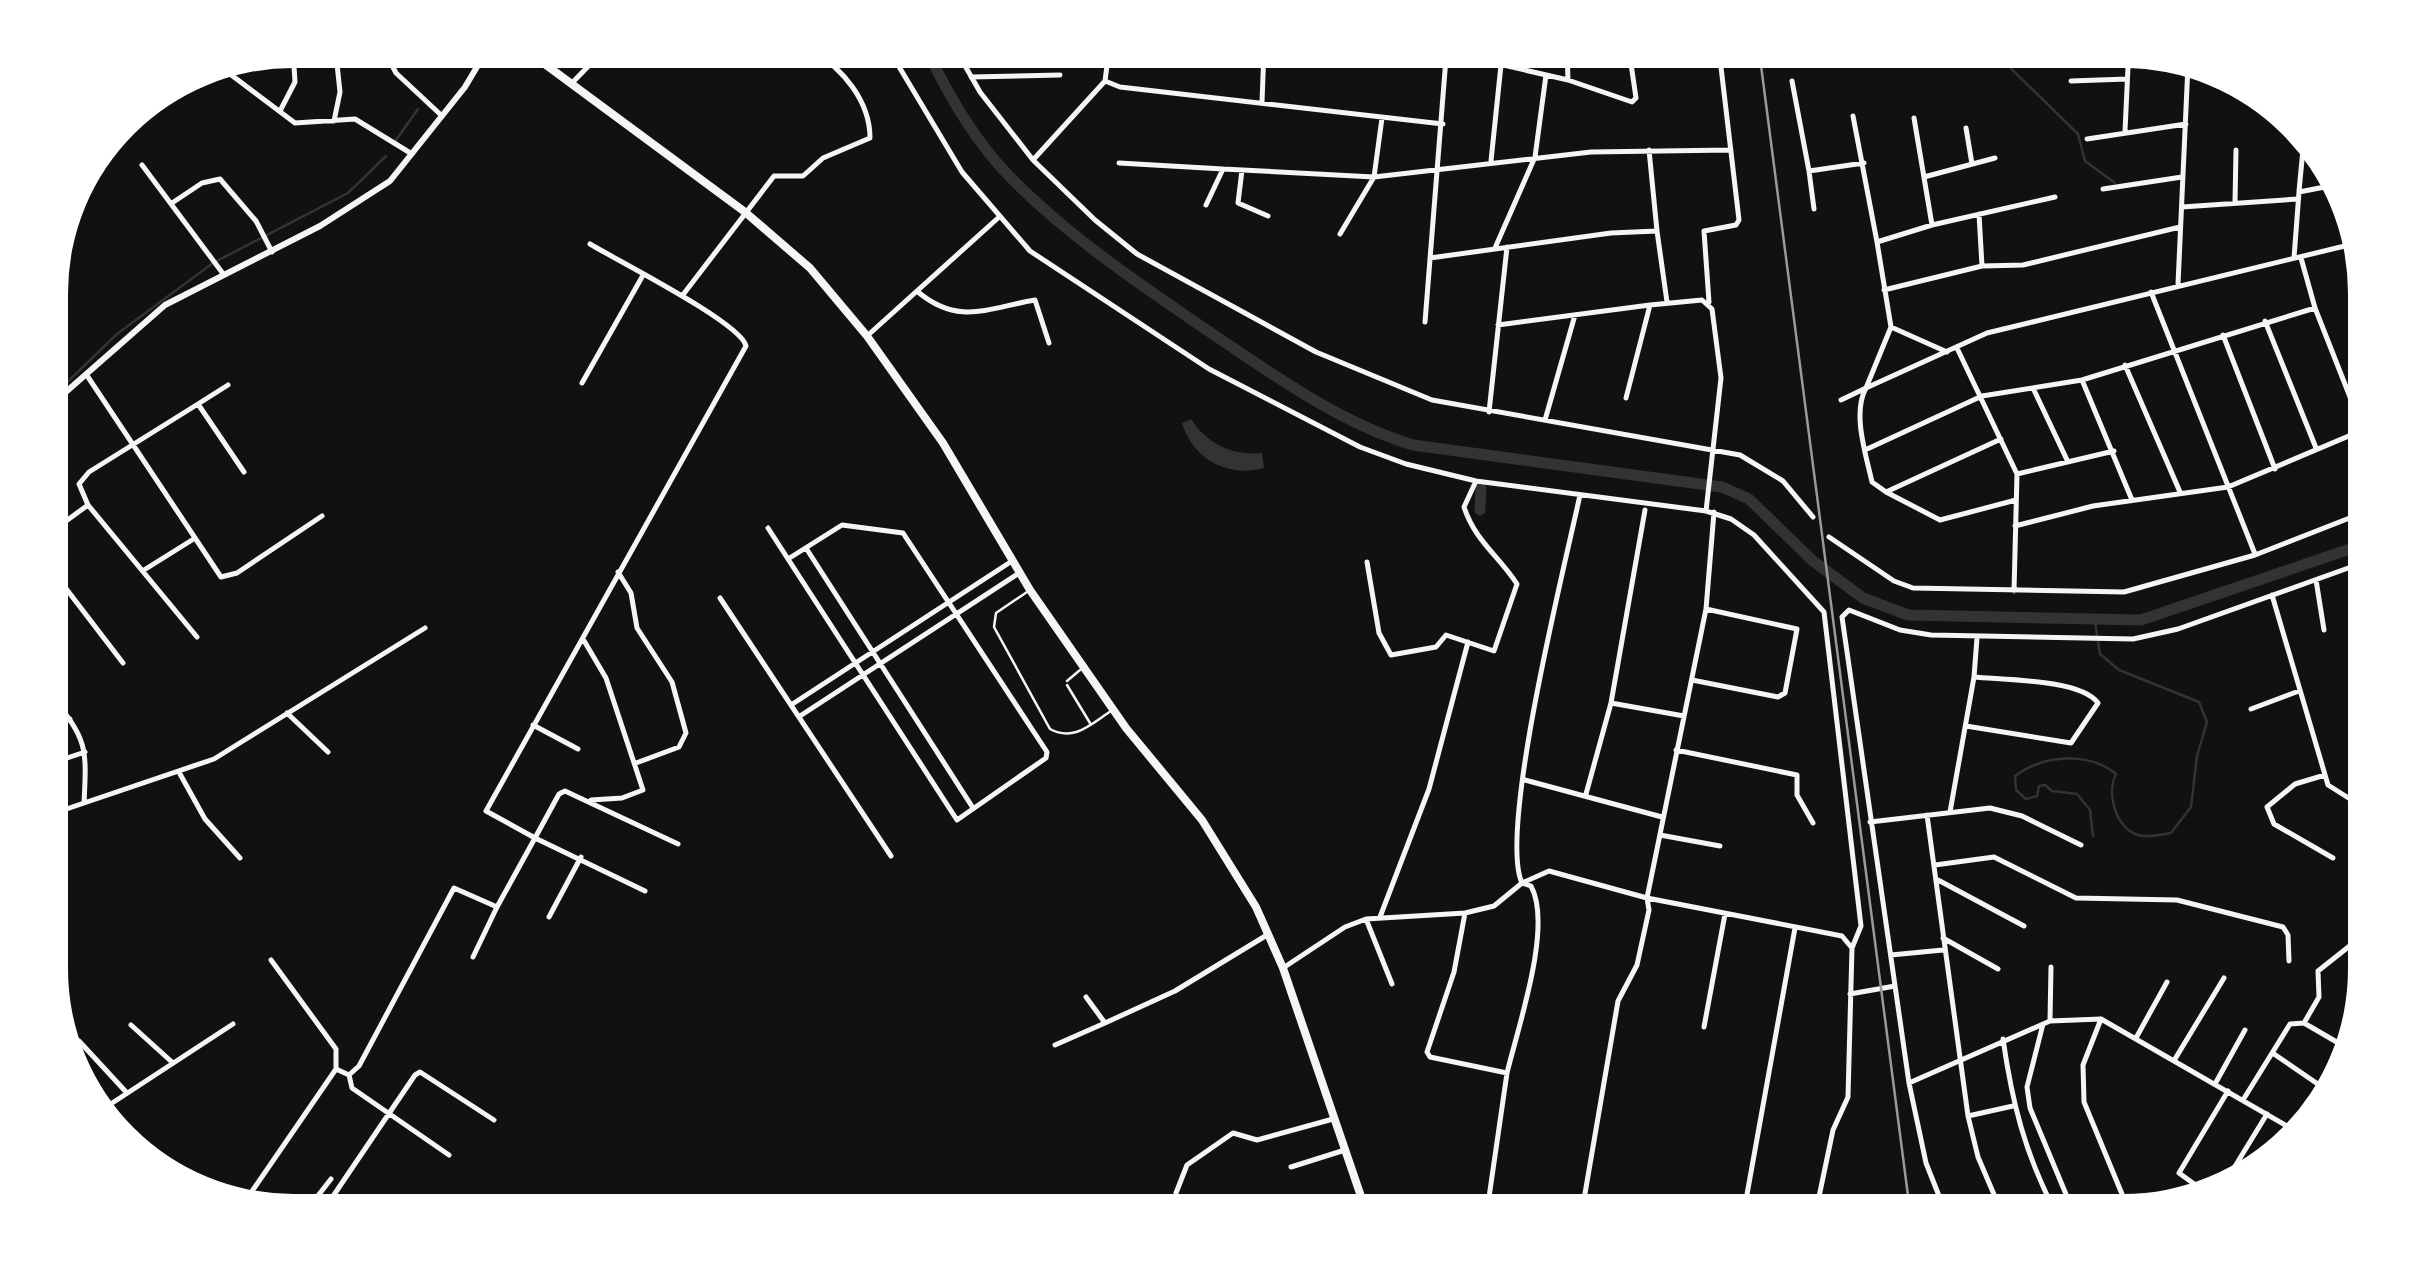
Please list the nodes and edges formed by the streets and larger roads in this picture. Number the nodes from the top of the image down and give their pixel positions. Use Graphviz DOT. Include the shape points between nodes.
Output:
graph roads {
  1 [pos="294,68"];
  2 [pos="337,68"];
  3 [pos="393,68"];
  4 [pos="475,68"];
  5 [pos="553,68"];
  6 [pos="587,68"];
  7 [pos="830,68"];
  8 [pos="901,68"];
  9 [pos="966,68"];
  10 [pos="1107,68"];
  11 [pos="1263,68"];
  12 [pos="1445,68"];
  13 [pos="1501,68"];
  14 [pos="1510,68"];
  15 [pos="1567,68"];
  16 [pos="1631,68"];
  17 [pos="1721,68"];
  18 [pos="2128,68"];
  19 [pos="1060,75"];
  20 [pos="233,76"];
  21 [pos="1546,76"];
  22 [pos="971,77"];
  23 [pos="2188,77"];
  24 [pos="2127,79"];
  25 [pos="1105,80"];
  26 [pos="1568,80"];
  27 [pos="1792,81"];
  28 [pos="2071,81"];
  29 [pos="571,84"];
  30 [pos="1262,102"];
  31 [pos="280,111"];
  32 [pos="441,115"];
  33 [pos="1853,116"];
  34 [pos="1382,118"];
  35 [pos="1914,118"];
  36 [pos="334,121"];
  37 [pos="1442,124"];
  38 [pos="2186,124"];
  39 [pos="1966,128"];
  40 [pos="2125,131"];
  41 [pos="2087,139"];
  42 [pos="1648,150"];
  43 [pos="1731,150"];
  44 [pos="2236,150"];
  45 [pos="410,152"];
  46 [pos="1535,157"];
  47 [pos="2302,157"];
  48 [pos="1995,158"];
  49 [pos="1033,160"];
  50 [pos="1491,161"];
  51 [pos="1119,163"];
  52 [pos="1864,163"];
  53 [pos="142,164"];
  54 [pos="1972,164"];
  55 [pos="1223,169"];
  56 [pos="1242,170"];
  57 [pos="1438,171"];
  58 [pos="1809,171"];
  59 [pos="1374,176"];
  60 [pos="1924,176"];
  61 [pos="2182,177"];
  62 [pos="2111,188"];
  63 [pos="2322,188"];
  64 [pos="2299,195"];
  65 [pos="2055,197"];
  66 [pos="2236,202"];
  67 [pos="172,203"];
  68 [pos="1206,205"];
  69 [pos="2182,207"];
  70 [pos="1814,209"];
  71 [pos="745,212"];
  72 [pos="1978,213"];
  73 [pos="1268,216"];
  74 [pos="998,218"];
  75 [pos="1932,224"];
  76 [pos="2180,226"];
  77 [pos="1657,231"];
  78 [pos="1340,234"];
  79 [pos="1877,242"];
  80 [pos="590,244"];
  81 [pos="2343,246"];
  82 [pos="1507,247"];
  83 [pos="1494,248"];
  84 [pos="271,249"];
  85 [pos="1430,258"];
  86 [pos="2298,258"];
  87 [pos="1982,266"];
  88 [pos="224,275"];
  89 [pos="642,277"];
  90 [pos="2178,284"];
  91 [pos="1884,290"];
  92 [pos="918,292"];
  93 [pos="2151,292"];
  94 [pos="682,296"];
  95 [pos="1667,302"];
  96 [pos="1709,302"];
  97 [pos="1650,305"];
  98 [pos="2315,308"];
  99 [pos="1575,314"];
  100 [pos="2266,321"];
  101 [pos="1426,322"];
  102 [pos="1498,325"];
  103 [pos="1891,327"];
  104 [pos="2222,335"];
  105 [pos="868,336"];
  106 [pos="1049,343"];
  107 [pos="1956,347"];
  108 [pos="1946,352"];
  109 [pos="2176,352"];
  110 [pos="2125,365"];
  111 [pos="88,377"];
  112 [pos="2082,380"];
  113 [pos="582,384"];
  114 [pos="228,385"];
  115 [pos="1866,388"];
  116 [pos="2033,388"];
  117 [pos="2348,392"];
  118 [pos="68,393"];
  119 [pos="1982,396"];
  120 [pos="1626,398"];
  121 [pos="1841,400"];
  122 [pos="198,404"];
  123 [pos="1489,412"];
  124 [pos="1545,420"];
  125 [pos="2348,436"];
  126 [pos="2001,438"];
  127 [pos="136,444"];
  128 [pos="2316,448"];
  129 [pos="1865,450"];
  130 [pos="2114,451"];
  131 [pos="1712,453"];
  132 [pos="2068,463"];
  133 [pos="2275,469"];
  134 [pos="244,472"];
  135 [pos="2017,474"];
  136 [pos="1477,481"];
  137 [pos="2228,488"];
  138 [pos="1886,492"];
  139 [pos="2180,492"];
  140 [pos="1580,495"];
  141 [pos="2016,500"];
  142 [pos="2132,500"];
  143 [pos="88,504"];
  144 [pos="1708,509"];
  145 [pos="1645,510"];
  146 [pos="322,516"];
  147 [pos="1813,516"];
  148 [pos="68,519"];
  149 [pos="2348,519"];
  150 [pos="2015,526"];
  151 [pos="768,528"];
  152 [pos="1829,537"];
  153 [pos="193,540"];
  154 [pos="806,548"];
  155 [pos="2255,555"];
  156 [pos="788,559"];
  157 [pos="1012,562"];
  158 [pos="1367,562"];
  159 [pos="2348,568"];
  160 [pos="144,570"];
  161 [pos="618,572"];
  162 [pos="1019,573"];
  163 [pos="2316,580"];
  164 [pos="68,590"];
  165 [pos="2014,591"];
  166 [pos="2272,595"];
  167 [pos="720,598"];
  168 [pos="948,602"];
  169 [pos="1706,610"];
  170 [pos="956,614"];
  171 [pos="425,628"];
  172 [pos="2324,630"];
  173 [pos="197,637"];
  174 [pos="582,638"];
  175 [pos="1976,638"];
  176 [pos="1468,642"];
  177 [pos="873,651"];
  178 [pos="123,663"];
  179 [pos="855,663"];
  180 [pos="880,663"];
  181 [pos="863,675"];
  182 [pos="1974,677"];
  183 [pos="1692,680"];
  184 [pos="2300,691"];
  185 [pos="1611,703"];
  186 [pos="791,705"];
  187 [pos="2251,710"];
  188 [pos="288,713"];
  189 [pos="68,716"];
  190 [pos="800,716"];
  191 [pos="1684,716"];
  192 [pos="70,719"];
  193 [pos="532,725"];
  194 [pos="1966,726"];
  195 [pos="578,749"];
  196 [pos="1676,750"];
  197 [pos="85,752"];
  198 [pos="328,752"];
  199 [pos="68,758"];
  200 [pos="636,763"];
  201 [pos="180,774"];
  202 [pos="2325,774"];
  203 [pos="1525,780"];
  204 [pos="1586,794"];
  205 [pos="588,800"];
  206 [pos="2348,800"];
  207 [pos="84,803"];
  208 [pos="68,808"];
  209 [pos="974,808"];
  210 [pos="1950,812"];
  211 [pos="1927,814"];
  212 [pos="1662,818"];
  213 [pos="1870,822"];
  214 [pos="1813,823"];
  215 [pos="1660,836"];
  216 [pos="535,838"];
  217 [pos="678,844"];
  218 [pos="2082,845"];
  219 [pos="1720,846"];
  220 [pos="891,856"];
  221 [pos="581,857"];
  222 [pos="240,858"];
  223 [pos="2333,858"];
  224 [pos="1935,865"];
  225 [pos="1937,879"];
  226 [pos="1522,882"];
  227 [pos="645,891"];
  228 [pos="1647,898"];
  229 [pos="497,907"];
  230 [pos="1465,913"];
  231 [pos="1725,914"];
  232 [pos="549,917"];
  233 [pos="1380,917"];
  234 [pos="1366,919"];
  235 [pos="2024,926"];
  236 [pos="1795,927"];
  237 [pos="1270,934"];
  238 [pos="1943,938"];
  239 [pos="2348,947"];
  240 [pos="1852,948"];
  241 [pos="1944,950"];
  242 [pos="1891,955"];
  243 [pos="473,957"];
  244 [pos="271,960"];
  245 [pos="2289,960"];
  246 [pos="2051,967"];
  247 [pos="1283,968"];
  248 [pos="1998,969"];
  249 [pos="2224,978"];
  250 [pos="2166,982"];
  251 [pos="1392,984"];
  252 [pos="1895,986"];
  253 [pos="1850,994"];
  254 [pos="1086,997"];
  255 [pos="2100,1019"];
  256 [pos="1105,1023"];
  257 [pos="2046,1023"];
  258 [pos="2304,1023"];
  259 [pos="233,1024"];
  260 [pos="130,1025"];
  261 [pos="1704,1027"];
  262 [pos="2245,1030"];
  263 [pos="2136,1038"];
  264 [pos="2002,1039"];
  265 [pos="79,1041"];
  266 [pos="2337,1042"];
  267 [pos="1054,1045"];
  268 [pos="2274,1054"];
  269 [pos="2175,1059"];
  270 [pos="173,1063"];
  271 [pos="1960,1064"];
  272 [pos="336,1068"];
  273 [pos="1508,1073"];
  274 [pos="349,1075"];
  275 [pos="1909,1082"];
  276 [pos="2317,1083"];
  277 [pos="2216,1084"];
  278 [pos="2228,1091"];
  279 [pos="127,1093"];
  280 [pos="2243,1100"];
  281 [pos="112,1103"];
  282 [pos="2012,1106"];
  283 [pos="2267,1114"];
  284 [pos="390,1116"];
  285 [pos="1968,1116"];
  286 [pos="1336,1119"];
  287 [pos="494,1120"];
  288 [pos="2285,1125"];
  289 [pos="1346,1150"];
  290 [pos="449,1155"];
  291 [pos="2238,1162"];
  292 [pos="1290,1166"];
  293 [pos="332,1179"];
  294 [pos="2192,1183"];
  295 [pos="253,1190"];
  296 [pos="1360,1193"];
  297 [pos="1488,1193"];
  298 [pos="1585,1193"];
  299 [pos="1747,1193"];
  300 [pos="1820,1193"];
  301 [pos="1938,1193"];
  302 [pos="1994,1193"];
  303 [pos="2046,1193"];
  304 [pos="2066,1193"];
  305 [pos="2122,1193"];
  306 [pos="320,1194"];
  307 [pos="335,1194"];
  308 [pos="1176,1194"];
  1 -- 31 [label="street" via="295,82"];
  2 -- 36 [label="street"];
  3 -- 32 [label="street"];
  4 -- 32 [label="street"];
  5 -- 29 [label="main road"];
  6 -- 29 [label="street"];
  7 -- 71 [label="street" via="864,101 870,138 823,158 803,176 774,176"];
  8 -- 74 [label="street" via="962,172"];
  9 -- 22 [label="street"];
  10 -- 25 [label="street"];
  11 -- 30 [label="street"];
  12 -- 37 [label="street"];
  13 -- 50 [label="street"];
  14 -- 21 [label="street"];
  15 -- 26 [label="street"];
  16 -- 26 [label="street" via="1634,101"];
  17 -- 43 [label="street"];
  18 -- 24 [label="street"];
  19 -- 22 [label="street"];
  20 -- 31 [label="street"];
  21 -- 26 [label="street"];
  21 -- 46 [label="street"];
  22 -- 49 [label="street"];
  23 -- 38 [label="street"];
  24 -- 28 [label="street"];
  24 -- 40 [label="street"];
  25 -- 30 [label="street" via="1154,94"];
  25 -- 49 [label="street"];
  27 -- 58 [label="street"];
  29 -- 71 [label="main road"];
  30 -- 34 [label="street"];
  31 -- 36 [label="street" via="295,123"];
  32 -- 45 [label="street"];
  33 -- 52 [label="street"];
  34 -- 37 [label="street"];
  34 -- 59 [label="street"];
  35 -- 60 [label="street"];
  36 -- 45 [label="street" via="355,120"];
  37 -- 57 [label="street"];
  38 -- 40 [label="street"];
  38 -- 61 [label="street"];
  39 -- 54 [label="street"];
  40 -- 41 [label="street"];
  42 -- 43 [label="street"];
  42 -- 46 [label="street"];
  42 -- 77 [label="street"];
  43 -- 96 [label="street" via="1738,223 1704,230"];
  44 -- 66 [label="street"];
  45 -- 84 [label="street" via="373,194"];
  46 -- 50 [label="street"];
  46 -- 83 [label="street"];
  47 -- 64 [label="street"];
  48 -- 54 [label="street"];
  49 -- 123 [label="street" via="1094,220 1188,284 1332,359 1432,400"];
  50 -- 57 [label="street"];
  51 -- 55 [label="street"];
  52 -- 58 [label="street"];
  52 -- 79 [label="street"];
  53 -- 67 [label="street"];
  54 -- 60 [label="street"];
  55 -- 56 [label="street"];
  55 -- 68 [label="street"];
  56 -- 59 [label="street"];
  56 -- 73 [label="street" via="1238,203"];
  57 -- 59 [label="street"];
  57 -- 85 [label="street"];
  58 -- 70 [label="street"];
  59 -- 78 [label="street"];
  60 -- 75 [label="street"];
  61 -- 62 [label="street"];
  61 -- 69 [label="street"];
  63 -- 64 [label="street"];
  64 -- 66 [label="street"];
  64 -- 86 [label="street"];
  65 -- 72 [label="street"];
  66 -- 69 [label="street"];
  67 -- 84 [label="street" via="220,179"];
  67 -- 88 [label="street"];
  69 -- 76 [label="street"];
  71 -- 94 [label="street"];
  71 -- 105 [label="main road" via="810,268"];
  72 -- 75 [label="street"];
  72 -- 87 [label="street"];
  74 -- 92 [label="street"];
  74 -- 136 [label="street" via="1030,251 1124,316 1258,396 1360,447"];
  75 -- 79 [label="street"];
  76 -- 87 [label="street" via="2023,264"];
  76 -- 90 [label="street"];
  77 -- 82 [label="street"];
  77 -- 95 [label="street"];
  79 -- 91 [label="street"];
  80 -- 89 [label="street"];
  81 -- 86 [label="street"];
  82 -- 83 [label="street"];
  82 -- 102 [label="street"];
  83 -- 85 [label="street"];
  84 -- 88 [label="street"];
  85 -- 101 [label="street"];
  86 -- 90 [label="street"];
  86 -- 98 [label="street"];
  87 -- 91 [label="street"];
  88 -- 111 [label="street" via="165,305"];
  89 -- 94 [label="street"];
  89 -- 113 [label="street"];
  90 -- 93 [label="street"];
  91 -- 103 [label="street"];
  92 -- 105 [label="street"];
  92 -- 106 [label="street" via="951,313 1037,301"];
  93 -- 107 [label="street"];
  93 -- 109 [label="street"];
  94 -- 161 [label="street" via="741,334 746,346"];
  95 -- 96 [label="street"];
  95 -- 97 [label="street"];
  96 -- 131 [label="street" via="1721,372"];
  97 -- 99 [label="street"];
  97 -- 120 [label="street"];
  98 -- 100 [label="street"];
  98 -- 117 [label="street"];
  99 -- 102 [label="street"];
  99 -- 124 [label="street"];
  100 -- 104 [label="street"];
  100 -- 128 [label="street"];
  102 -- 123 [label="street"];
  103 -- 108 [label="street"];
  103 -- 115 [label="street"];
  104 -- 109 [label="street"];
  104 -- 133 [label="street"];
  105 -- 157 [label="main road" via="943,443"];
  107 -- 108 [label="street"];
  107 -- 119 [label="street"];
  108 -- 115 [label="street"];
  109 -- 110 [label="street"];
  109 -- 137 [label="street"];
  110 -- 112 [label="street"];
  110 -- 139 [label="street"];
  111 -- 118 [label="street"];
  111 -- 127 [label="street"];
  112 -- 116 [label="street"];
  112 -- 130 [label="street"];
  114 -- 122 [label="street"];
  115 -- 121 [label="street"];
  115 -- 129 [label="street" via="1860,406"];
  116 -- 119 [label="street"];
  116 -- 132 [label="street"];
  119 -- 126 [label="street"];
  119 -- 129 [label="street"];
  122 -- 127 [label="street"];
  122 -- 134 [label="street"];
  123 -- 124 [label="street"];
  124 -- 131 [label="street"];
  125 -- 128 [label="street"];
  126 -- 135 [label="street"];
  126 -- 138 [label="street"];
  127 -- 143 [label="street" via="82,479 78,489"];
  127 -- 153 [label="street"];
  128 -- 133 [label="street"];
  129 -- 138 [label="street" via="1872,482"];
  130 -- 132 [label="street"];
  130 -- 142 [label="street"];
  131 -- 144 [label="street"];
  131 -- 147 [label="street" via="1758,462"];
  132 -- 135 [label="street"];
  133 -- 137 [label="street"];
  135 -- 141 [label="street"];
  136 -- 140 [label="street"];
  136 -- 176 [label="street" via="1464,507 1470,524 1518,592 1494,650"];
  137 -- 139 [label="street"];
  137 -- 155 [label="street"];
  138 -- 141 [label="street" via="1940,520"];
  139 -- 142 [label="street"];
  140 -- 144 [label="street"];
  140 -- 203 [label="street"];
  141 -- 150 [label="street"];
  142 -- 150 [label="street"];
  143 -- 148 [label="street"];
  143 -- 160 [label="street"];
  144 -- 169 [label="street"];
  144 -- 240 [label="street" via="1754,536 1824,612 1861,926"];
  145 -- 185 [label="street"];
  146 -- 153 [label="street" via="228,577 214,572"];
  149 -- 155 [label="street"];
  150 -- 165 [label="street"];
  151 -- 156 [label="street"];
  152 -- 165 [label="street" via="1904,586"];
  153 -- 160 [label="street"];
  154 -- 156 [label="street"];
  154 -- 168 [label="street" via="842,524 903,533"];
  154 -- 177 [label="street"];
  155 -- 165 [label="street" via="2124,592"];
  156 -- 179 [label="street"];
  157 -- 162 [label="main road"];
  157 -- 168 [label="street"];
  158 -- 176 [label="street" via="1379,632 1391,655 1436,647 1446,635"];
  159 -- 163 [label="street"];
  160 -- 173 [label="street"];
  161 -- 174 [label="street"];
  161 -- 200 [label="street" via="631,593 638,628 672,682 686,733 679,746"];
  162 -- 170 [label="street"];
  162 -- 237 [label="main road" via="1112,710 1218,844"];
  163 -- 166 [label="street"];
  163 -- 172 [label="street"];
  164 -- 178 [label="street"];
  166 -- 175 [label="street" via="2178,629 2114,640"];
  166 -- 184 [label="street"];
  167 -- 186 [label="street"];
  168 -- 170 [label="street"];
  168 -- 177 [label="street"];
  169 -- 183 [label="street"];
  169 -- 183 [label="street" via="1798,629 1785,693 1778,697"];
  170 -- 180 [label="street"];
  170 -- 209 [label="street" via="1047,752"];
  171 -- 188 [label="street"];
  174 -- 193 [label="street"];
  174 -- 200 [label="street" via="606,678"];
  175 -- 182 [label="street"];
  175 -- 213 [label="street" via="1911,633 1849,610 1842,617"];
  176 -- 233 [label="street" via="1429,789"];
  177 -- 179 [label="street"];
  177 -- 180 [label="street"];
  179 -- 181 [label="street"];
  179 -- 186 [label="street"];
  180 -- 181 [label="street"];
  180 -- 209 [label="street"];
  181 -- 190 [label="street"];
  181 -- 209 [label="street" via="957,820"];
  182 -- 194 [label="street"];
  182 -- 194 [label="street" via="2058,686 2098,702 2071,743"];
  183 -- 191 [label="street"];
  184 -- 187 [label="street"];
  184 -- 202 [label="street"];
  185 -- 191 [label="street"];
  185 -- 204 [label="street"];
  186 -- 190 [label="street"];
  188 -- 198 [label="street"];
  188 -- 201 [label="street"];
  189 -- 192 [label="street"];
  190 -- 220 [label="street"];
  191 -- 196 [label="street"];
  192 -- 197 [label="street"];
  193 -- 195 [label="street"];
  193 -- 216 [label="street" via="486,811"];
  194 -- 210 [label="street"];
  196 -- 212 [label="street"];
  196 -- 214 [label="street" via="1797,775 1797,795"];
  197 -- 199 [label="street"];
  197 -- 207 [label="street"];
  200 -- 205 [label="street" via="640,795"];
  201 -- 207 [label="street"];
  201 -- 222 [label="street"];
  202 -- 206 [label="street" via="2334,792"];
  202 -- 223 [label="street" via="2295,784 2268,807 2274,824"];
  203 -- 204 [label="street"];
  203 -- 226 [label="street" via="1514,838"];
  204 -- 212 [label="street"];
  205 -- 216 [label="street" via="560,794"];
  205 -- 217 [label="street"];
  207 -- 208 [label="street"];
  210 -- 211 [label="street"];
  210 -- 218 [label="street" via="2008,811"];
  211 -- 213 [label="street"];
  211 -- 224 [label="street"];
  212 -- 215 [label="street"];
  213 -- 242 [label="street"];
  215 -- 219 [label="street"];
  215 -- 228 [label="street"];
  216 -- 221 [label="street"];
  216 -- 229 [label="street"];
  221 -- 227 [label="street"];
  221 -- 232 [label="street"];
  224 -- 225 [label="street"];
  224 -- 245 [label="street" via="1994,857 2076,898 2176,900 2283,928"];
  225 -- 235 [label="street"];
  225 -- 238 [label="street"];
  226 -- 228 [label="street" via="1559,872"];
  226 -- 230 [label="street" via="1494,906"];
  226 -- 273 [label="street" via="1531,886 1540,912"];
  228 -- 231 [label="street"];
  228 -- 298 [label="street" via="1637,965 1618,1002"];
  229 -- 243 [label="street"];
  229 -- 274 [label="street" via="454,888 372,1045"];
  230 -- 233 [label="street"];
  230 -- 273 [label="street" via="1427,1052 1430,1058"];
  231 -- 236 [label="street"];
  231 -- 261 [label="street"];
  233 -- 234 [label="street"];
  234 -- 247 [label="street"];
  234 -- 251 [label="street"];
  236 -- 240 [label="street" via="1842,936"];
  236 -- 299 [label="street"];
  237 -- 247 [label="main road"];
  237 -- 256 [label="street" via="1175,991"];
  238 -- 241 [label="street"];
  238 -- 248 [label="street"];
  239 -- 258 [label="street" via="2318,971 2319,997"];
  240 -- 253 [label="street"];
  241 -- 242 [label="street"];
  241 -- 271 [label="street"];
  242 -- 252 [label="street"];
  244 -- 272 [label="street" via="336,1050"];
  246 -- 257 [label="street"];
  247 -- 286 [label="main road"];
  249 -- 269 [label="street"];
  250 -- 263 [label="street"];
  252 -- 253 [label="street"];
  252 -- 275 [label="street"];
  253 -- 300 [label="street" via="1848,1097 1833,1130"];
  254 -- 256 [label="street"];
  255 -- 257 [label="street"];
  255 -- 263 [label="street"];
  255 -- 305 [label="street" via="2083,1065 2084,1102"];
  256 -- 267 [label="street"];
  257 -- 264 [label="street"];
  257 -- 304 [label="street" via="2027,1086"];
  258 -- 266 [label="street"];
  258 -- 268 [label="street" via="2287,1027"];
  259 -- 270 [label="street"];
  260 -- 270 [label="street"];
  262 -- 277 [label="street"];
  263 -- 269 [label="street"];
  264 -- 271 [label="street"];
  264 -- 282 [label="street"];
  265 -- 279 [label="street"];
  268 -- 276 [label="street"];
  268 -- 280 [label="street"];
  269 -- 277 [label="street"];
  270 -- 279 [label="street"];
  271 -- 275 [label="street"];
  271 -- 285 [label="street"];
  272 -- 274 [label="street"];
  272 -- 295 [label="street"];
  273 -- 297 [label="street"];
  274 -- 284 [label="street" via="352,1088"];
  275 -- 301 [label="street"];
  277 -- 278 [label="street"];
  278 -- 280 [label="street"];
  278 -- 294 [label="street" via="2179,1173"];
  279 -- 281 [label="street"];
  280 -- 283 [label="street"];
  282 -- 285 [label="street"];
  282 -- 303 [label="street"];
  283 -- 288 [label="street"];
  283 -- 291 [label="street"];
  284 -- 287 [label="street" via="420,1072"];
  284 -- 290 [label="street"];
  284 -- 307 [label="street"];
  285 -- 302 [label="street"];
  286 -- 289 [label="main road"];
  286 -- 308 [label="street" via="1257,1140 1233,1133 1187,1165"];
  289 -- 292 [label="street"];
  289 -- 296 [label="main road"];
  293 -- 306 [label="street"];
}
